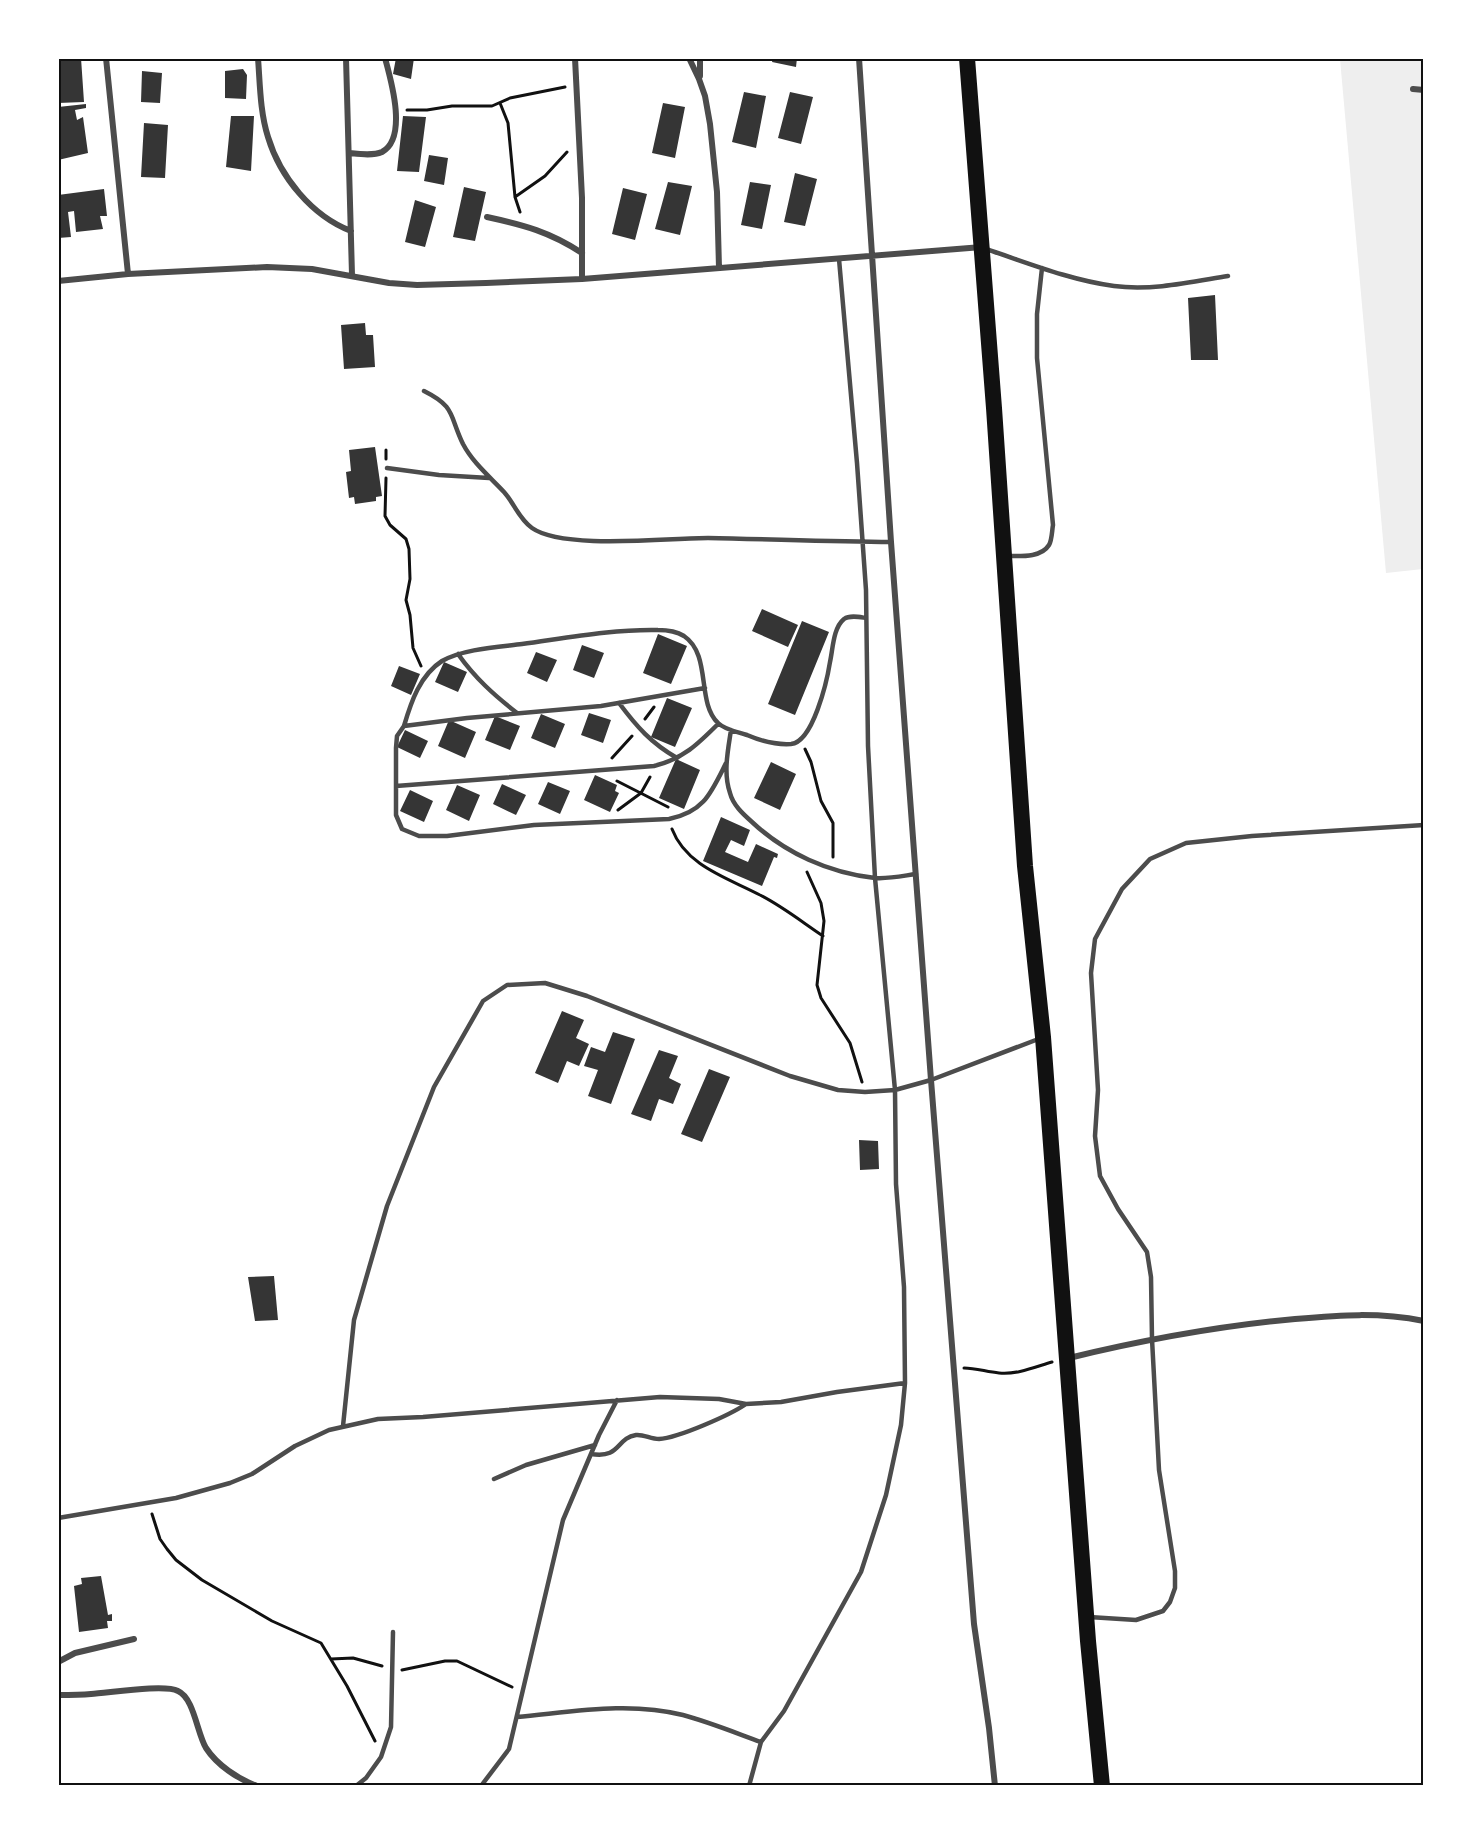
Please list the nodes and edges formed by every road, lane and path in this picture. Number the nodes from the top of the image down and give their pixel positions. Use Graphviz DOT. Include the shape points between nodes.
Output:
graph roads {
  1 [pos="106,58"];
  2 [pos="258,58"];
  3 [pos="346,58"];
  4 [pos="385,58"];
  5 [pos="575,58"];
  6 [pos="689,58"];
  7 [pos="700,58"];
  8 [pos="859,58"];
  9 [pos="967,58"];
  10 [pos="699,79"];
  11 [pos="576,84"];
  12 [pos="1413,89"];
  13 [pos="1424,90"];
  14 [pos="500,104"];
  15 [pos="396,110"];
  16 [pos="578,139"];
  17 [pos="349,153"];
  18 [pos="515,197"];
  19 [pos="488,217"];
  20 [pos="532,228"];
  21 [pos="351,231"];
  22 [pos="982,247"];
  23 [pos="582,253"];
  24 [pos="873,256"];
  25 [pos="839,259"];
  26 [pos="719,268"];
  27 [pos="1042,268"];
  28 [pos="128,274"];
  29 [pos="352,275"];
  30 [pos="1228,276"];
  31 [pos="582,279"];
  32 [pos="58,281"];
  33 [pos="424,391"];
  34 [pos="386,450"];
  35 [pos="387,468"];
  36 [pos="489,478"];
  37 [pos="862,542"];
  38 [pos="891,542"];
  39 [pos="1004,556"];
  40 [pos="866,618"];
  41 [pos="458,654"];
  42 [pos="426,676"];
  43 [pos="705,688"];
  44 [pos="662,696"];
  45 [pos="619,703"];
  46 [pos="517,713"];
  47 [pos="718,724"];
  48 [pos="404,726"];
  49 [pos="638,729"];
  50 [pos="730,730"];
  51 [pos="802,740"];
  52 [pos="677,758"];
  53 [pos="726,764"];
  54 [pos="597,770"];
  55 [pos="396,786"];
  56 [pos="686,816"];
  57 [pos="669,819"];
  58 [pos="1424,825"];
  59 [pos="797,855"];
  60 [pos="831,867"];
  61 [pos="916,874"];
  62 [pos="875,878"];
  63 [pos="823,936"];
  64 [pos="1043,1037"];
  65 [pos="931,1080"];
  66 [pos="895,1090"];
  67 [pos="865,1092"];
  68 [pos="1424,1321"];
  69 [pos="1152,1339"];
  70 [pos="1068,1358"];
  71 [pos="954,1368"];
  72 [pos="904,1383"];
  73 [pos="617,1400"];
  74 [pos="746,1404"];
  75 [pos="343,1426"];
  76 [pos="595,1445"];
  77 [pos="591,1454"];
  78 [pos="494,1479"];
  79 [pos="144,1503"];
  80 [pos="58,1518"];
  81 [pos="1086,1617"];
  82 [pos="393,1632"];
  83 [pos="134,1639"];
  84 [pos="331,1659"];
  85 [pos="58,1662"];
  86 [pos="392,1670"];
  87 [pos="522,1693"];
  88 [pos="58,1695"];
  89 [pos="518,1717"];
  90 [pos="761,1742"];
  91 [pos="382,1753"];
  92 [pos="257,1785"];
  93 [pos="356,1785"];
  94 [pos="481,1785"];
  95 [pos="749,1785"];
  96 [pos="994,1785"];
  97 [pos="1102,1785"];
  1 -- 28 [label="street"];
  2 -- 21 [label="street" via="267,136 281,169 305,199 335,225"];
  3 -- 17 [label="street"];
  4 -- 15 [label="street"];
  5 -- 11 [label="street"];
  6 -- 10 [label="street"];
  7 -- 10 [label="street"];
  8 -- 24 [label="street"];
  9 -- 22 [label="highway"];
  10 -- 26 [label="street" via="710,124"];
  11 -- 14 [label="path" via="510,98"];
  11 -- 16 [label="street"];
  12 -- 13 [label="street"];
  14 -- 15 [label="path"];
  14 -- 18 [label="path" via="511,140"];
  15 -- 17 [label="street" via="390,145 381,152"];
  16 -- 18 [label="path" via="545,176"];
  16 -- 23 [label="street"];
  17 -- 21 [label="street"];
  18 -- 20 [label="path"];
  19 -- 20 [label="street"];
  20 -- 23 [label="street"];
  21 -- 29 [label="street"];
  22 -- 24 [label="street"];
  22 -- 27 [label="lane"];
  22 -- 39 [label="highway"];
  23 -- 31 [label="street"];
  24 -- 25 [label="street"];
  24 -- 38 [label="street"];
  25 -- 26 [label="street"];
  25 -- 37 [label="lane"];
  26 -- 31 [label="street"];
  27 -- 30 [label="lane" via="1116,286 1164,286"];
  27 -- 39 [label="lane" via="1037,358 1053,525 1050,544 1040,553"];
  28 -- 29 [label="street" via="267,267 312,268"];
  28 -- 32 [label="street"];
  29 -- 31 [label="street" via="417,285"];
  33 -- 36 [label="lane" via="450,410 463,444"];
  34 -- 35 [label="path"];
  35 -- 36 [label="lane"];
  35 -- 42 [label="path" via="385,516 406,539 409,549 406,600 413,648"];
  36 -- 37 [label="lane" via="505,493 521,518 546,535 622,541 706,538"];
  37 -- 38 [label="lane"];
  37 -- 40 [label="lane"];
  38 -- 61 [label="street"];
  39 -- 64 [label="highway" via="1025,866"];
  40 -- 51 [label="lane" via="843,620 836,631 816,711"];
  40 -- 62 [label="lane"];
  41 -- 42 [label="lane" via="441,662"];
  41 -- 43 [label="lane" via="611,632 674,631 695,648"];
  41 -- 46 [label="lane" via="492,694"];
  42 -- 48 [label="lane"];
  43 -- 44 [label="lane"];
  43 -- 47 [label="lane"];
  44 -- 45 [label="lane"];
  44 -- 49 [label="path"];
  45 -- 46 [label="lane"];
  45 -- 49 [label="lane"];
  46 -- 48 [label="lane"];
  47 -- 50 [label="lane"];
  47 -- 52 [label="lane"];
  48 -- 55 [label="lane" via="397,736"];
  49 -- 52 [label="lane"];
  49 -- 54 [label="path"];
  50 -- 51 [label="lane" via="776,744"];
  50 -- 53 [label="lane"];
  51 -- 60 [label="path" via="821,801 833,824"];
  52 -- 54 [label="lane" via="654,766"];
  53 -- 56 [label="lane" via="704,800"];
  53 -- 59 [label="lane" via="730,794 741,813"];
  54 -- 55 [label="lane"];
  54 -- 56 [label="path"];
  55 -- 57 [label="lane" via="396,815 402,829 420,836 534,825"];
  56 -- 57 [label="lane"];
  57 -- 63 [label="path" via="678,841 694,860 760,895"];
  58 -- 69 [label="lane" via="1186,843 1150,858 1122,889 1095,939 1091,973 1098,1090 1095,1136 1100,1176 1147,1252"];
  59 -- 60 [label="lane"];
  59 -- 63 [label="path" via="821,903"];
  60 -- 62 [label="lane"];
  61 -- 62 [label="lane"];
  61 -- 65 [label="street"];
  62 -- 66 [label="lane"];
  63 -- 67 [label="path" via="817,985 850,1043"];
  64 -- 65 [label="lane"];
  64 -- 70 [label="highway"];
  65 -- 66 [label="lane"];
  65 -- 71 [label="street"];
  66 -- 67 [label="lane"];
  66 -- 72 [label="lane"];
  67 -- 75 [label="lane" via="838,1090 790,1076 545,983 507,985 483,1001 434,1087 387,1206 354,1320"];
  68 -- 69 [label="street" via="1374,1314 1336,1315"];
  69 -- 70 [label="street"];
  69 -- 81 [label="lane" via="1160,1470 1175,1588 1163,1611 1136,1620"];
  70 -- 71 [label="path" via="1010,1373"];
  70 -- 81 [label="highway"];
  71 -- 96 [label="street" via="974,1624"];
  72 -- 74 [label="lane"];
  72 -- 90 [label="lane" via="901,1425 886,1496 861,1572 784,1711"];
  73 -- 74 [label="lane" via="660,1397"];
  73 -- 75 [label="lane" via="378,1419"];
  73 -- 76 [label="lane"];
  74 -- 77 [label="lane" via="670,1436 636,1435 608,1455"];
  75 -- 79 [label="lane" via="295,1446 252,1474 230,1483"];
  76 -- 77 [label="lane"];
  76 -- 78 [label="lane" via="526,1465"];
  77 -- 87 [label="lane" via="563,1520"];
  79 -- 80 [label="lane"];
  79 -- 84 [label="path" via="160,1539 176,1560 249,1608 321,1643"];
  81 -- 97 [label="highway"];
  82 -- 86 [label="lane"];
  83 -- 85 [label="street" via="75,1653"];
  84 -- 86 [label="path" via="353,1658"];
  84 -- 91 [label="path"];
  86 -- 87 [label="path" via="457,1661"];
  86 -- 91 [label="lane" via="391,1727"];
  87 -- 89 [label="lane"];
  88 -- 92 [label="street" via="177,1690 187,1697 205,1747 218,1763"];
  89 -- 90 [label="lane" via="604,1708 651,1711 682,1715"];
  89 -- 94 [label="lane" via="509,1749"];
  90 -- 95 [label="lane"];
  91 -- 93 [label="lane" via="366,1778"];
}
